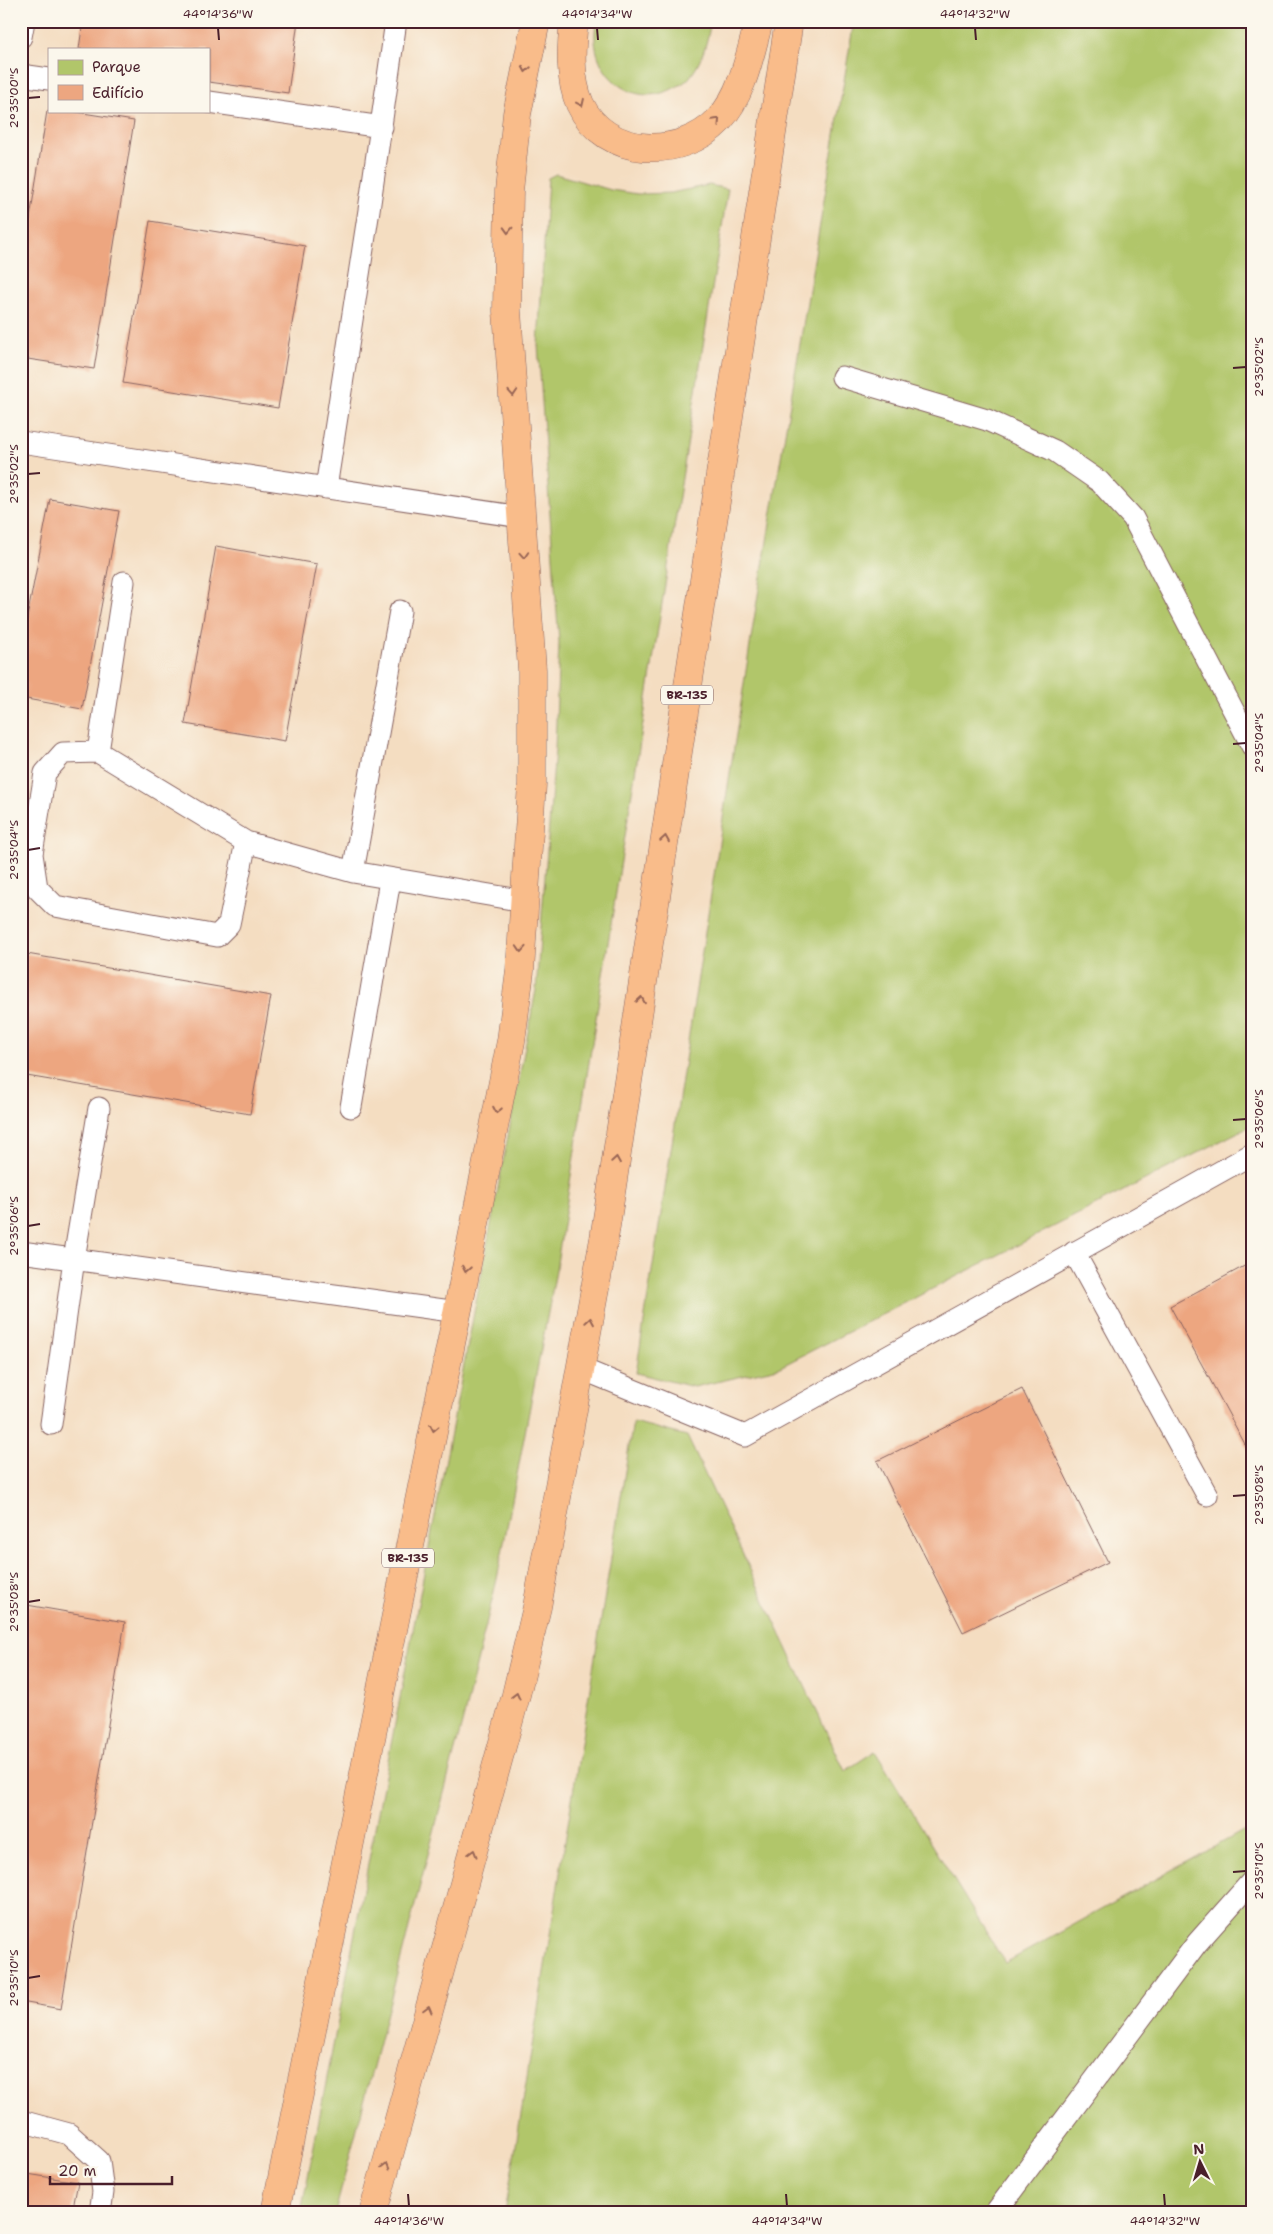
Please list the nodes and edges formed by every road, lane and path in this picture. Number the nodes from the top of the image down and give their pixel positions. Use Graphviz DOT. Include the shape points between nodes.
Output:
graph roads {
  1 [pos="24,21"];
  2 [pos="396,21"];
  3 [pos="536,21"];
  4 [pos="574,21"];
  5 [pos="759,21"];
  6 [pos="789,21"];
  7 [pos="21,37"];
  8 [pos="21,76"];
  9 [pos="48,79"];
  10 [pos="210,102"];
  11 [pos="382,127"];
  12 [pos="842,377"];
  13 [pos="21,442"];
  14 [pos="326,488"];
  15 [pos="522,517"];
  16 [pos="124,582"];
  17 [pos="400,611"];
  18 [pos="1252,746"];
  19 [pos="98,752"];
  20 [pos="246,842"];
  21 [pos="353,872"];
  22 [pos="390,880"];
  23 [pos="525,900"];
  24 [pos="350,1107"];
  25 [pos="99,1108"];
  26 [pos="1252,1154"];
  27 [pos="21,1252"];
  28 [pos="1074,1252"];
  29 [pos="74,1259"];
  30 [pos="458,1312"];
  31 [pos="582,1369"];
  32 [pos="52,1424"];
  33 [pos="1207,1495"];
  34 [pos="1252,1881"];
  35 [pos="21,2121"];
  36 [pos="100,2213"];
  37 [pos="275,2213"];
  38 [pos="373,2213"];
  39 [pos="995,2213"];
  1 -- 7 [label="lane"];
  2 -- 11 [label="lane"];
  3 -- 15 [label="highway, BR-135, one-way" via="518,114 509,191 508,310"];
  4 -- 5 [label="highway, one-way" via="574,87 590,120 615,140 653,148 689,141 720,119 733,101"];
  31 -- 6 [label="highway, BR-135, one-way"];
  8 -- 9 [label="lane"];
  10 -- 11 [label="lane"];
  11 -- 14 [label="lane"];
  12 -- 18 [label="lane" via="987,420 1055,452 1100,482 1133,518"];
  13 -- 14 [label="lane"];
  14 -- 15 [label="lane"];
  15 -- 23 [label="highway, BR-135, one-way" via="532,696 532,784"];
  16 -- 19 [label="lane"];
  17 -- 21 [label="lane"];
  19 -- 20 [label="lane"];
  19 -- 20 [label="lane" via="63,754 45,773 32,854 37,888 54,906 217,936 229,924"];
  20 -- 21 [label="lane"];
  21 -- 22 [label="lane"];
  22 -- 23 [label="lane"];
  22 -- 24 [label="lane"];
  23 -- 30 [label="highway, BR-135, one-way" via="511,1041"];
  25 -- 29 [label="lane"];
  26 -- 28 [label="lane"];
  27 -- 29 [label="lane"];
  28 -- 31 [label="lane" via="745,1436"];
  28 -- 33 [label="lane"];
  29 -- 30 [label="lane"];
  29 -- 32 [label="lane"];
  30 -- 37 [label="highway, BR-135, one-way"];
  38 -- 31 [label="highway, BR-135, one-way" via="515,1699 537,1607"];
  34 -- 39 [label="lane" via="1197,1943"];
  35 -- 36 [label="lane" via="69,2134 99,2161 103,2192"];
}
